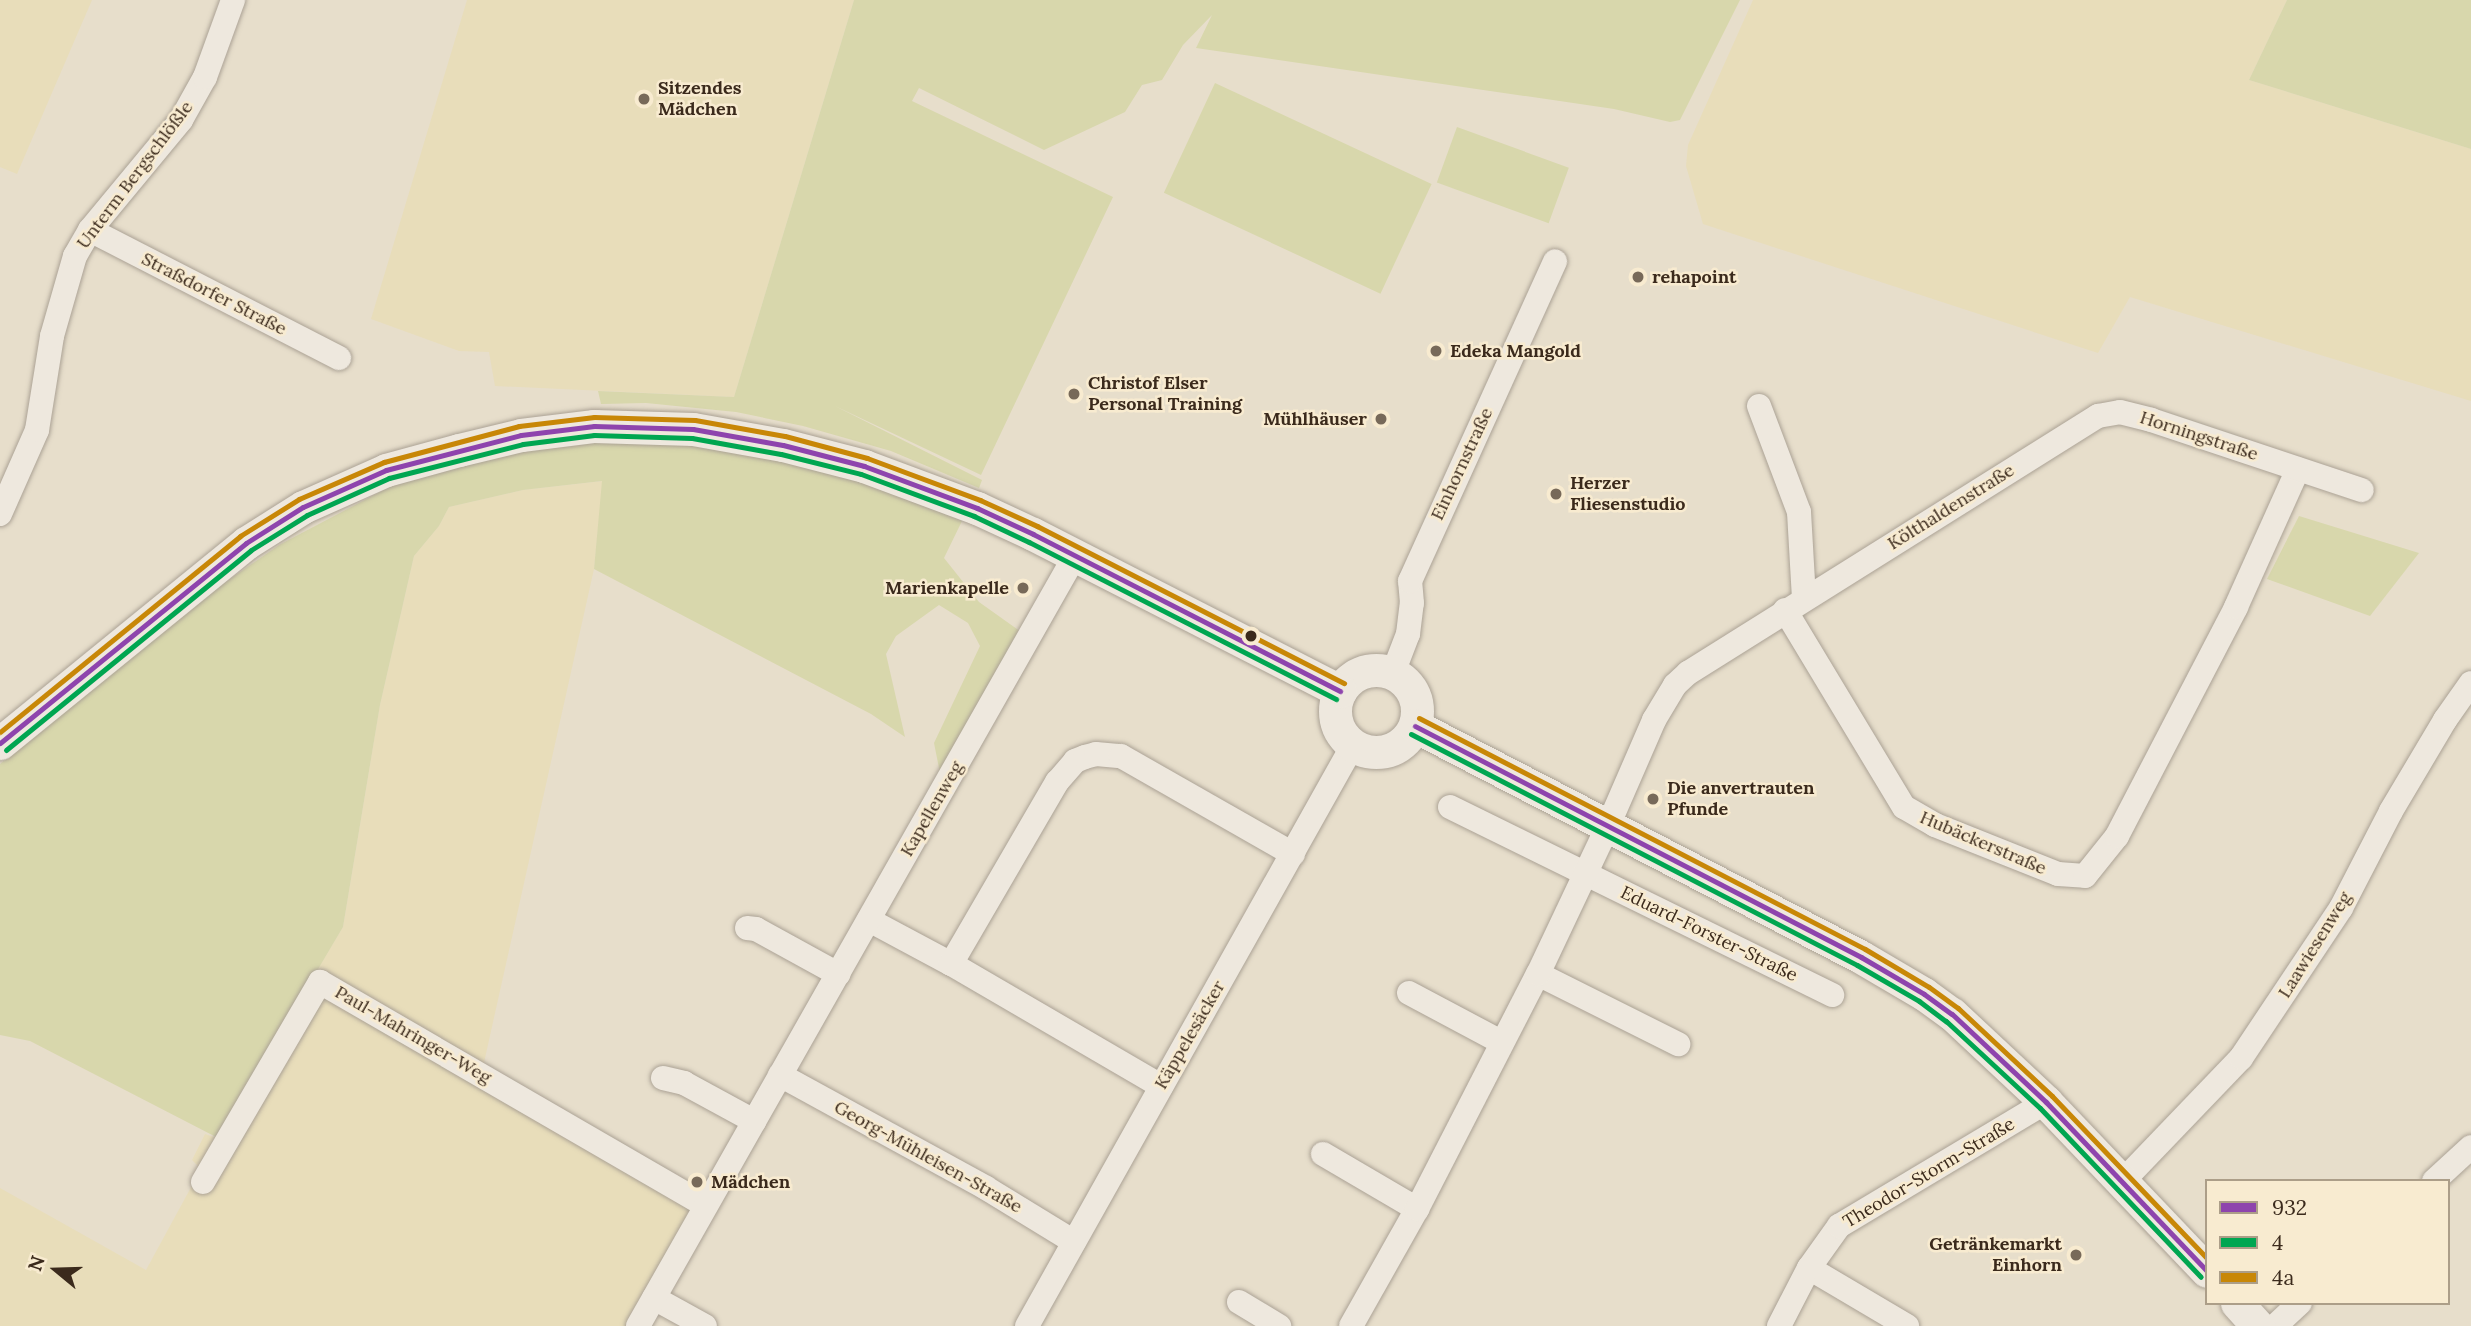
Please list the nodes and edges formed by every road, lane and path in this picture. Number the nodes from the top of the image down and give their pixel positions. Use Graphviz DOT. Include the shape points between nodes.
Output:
graph roads {
  1 [pos="233,0"];
  2 [pos="90,230"];
  3 [pos="1555,261"];
  4 [pos="339,358"];
  5 [pos="1759,406"];
  6 [pos="2098,416"];
  7 [pos="2298,469"];
  8 [pos="2362,489"];
  9 [pos="0,514"];
  10 [pos="1076,554"];
  11 [pos="1795,604"];
  12 [pos="1393,673"];
  13 [pos="2471,683"];
  14 [pos="1340,691"];
  15 [pos="1415,726"];
  16 [pos="0,743"];
  17 [pos="1353,745"];
  18 [pos="1450,807"];
  19 [pos="1608,826"];
  20 [pos="1293,854"];
  21 [pos="1586,874"];
  22 [pos="869,920"];
  23 [pos="747,928"];
  24 [pos="951,964"];
  25 [pos="838,974"];
  26 [pos="1538,974"];
  27 [pos="1409,993"];
  28 [pos="1832,995"];
  29 [pos="1502,1042"];
  30 [pos="1678,1044"];
  31 [pos="780,1075"];
  32 [pos="663,1077"];
  33 [pos="1161,1086"];
  34 [pos="2046,1102"];
  35 [pos="754,1121"];
  36 [pos="2471,1147"];
  37 [pos="1323,1154"];
  38 [pos="2436,1179"];
  39 [pos="2123,1181"];
  40 [pos="204,1182"];
  41 [pos="705,1205"];
  42 [pos="1417,1209"];
  43 [pos="1074,1242"];
  44 [pos="1809,1269"];
  45 [pos="2205,1269"];
  46 [pos="654,1298"];
  47 [pos="1239,1302"];
  48 [pos="2239,1305"];
  49 [pos="2298,1305"];
  50 [pos="638,1326"];
  51 [pos="705,1326"];
  52 [pos="1027,1326"];
  53 [pos="1279,1326"];
  54 [pos="1350,1326"];
  55 [pos="1779,1326"];
  56 [pos="1907,1326"];
  57 [pos="2258,1326"];
  58 [pos="2275,1326"];
  1 -- 2 [label="street, Unterm Bergschlößle" via="205,77 181,120"];
  2 -- 4 [label="street, Straßdorfer Straße"];
  2 -- 9 [label="street, Unterm Bergschlößle" via="75,256 52,336 37,430"];
  3 -- 12 [label="street, Einhornstraße" via="1410,581 1408,634"];
  5 -- 11 [label="street" via="1800,512"];
  6 -- 7 [label="street, Horningstraße" via="2120,412 2151,420"];
  6 -- 11 [label="street, Költhaldenstraße"];
  7 -- 8 [label="street, Horningstraße"];
  7 -- 11 [label="street, Hubäckerstraße" via="2235,607 2117,836 2085,876 2059,874 1935,825 1904,807"];
  10 -- 14 [label="main road"];
  10 -- 16 [label="main road" via="977,508 864,466 783,445 693,429 594,426 521,435 386,470 303,507 246,543"];
  10 -- 22 [label="street, Kapellenweg"];
  11 -- 19 [label="street, Költhaldenstraße" via="1675,685 1654,720"];
  12 -- 14 [label="main road" via="1363,671"];
  12 -- 15 [label="main road" via="1411,687 1417,700"];
  13 -- 39 [label="street, Laawiesenweg" via="2391,811 2341,908 2241,1058"];
  14 -- 17 [label="main road" via="1335,714 1338,727"];
  15 -- 17 [label="main road" via="1408,738 1384,752"];
  15 -- 19 [label="main road"];
  17 -- 20 [label="street, Käppelesäcker"];
  18 -- 21 [label="street, Eduard-Forster-Straße"];
  19 -- 21 [label="street"];
  19 -- 34 [label="main road" via="1891,972 1952,1014"];
  20 -- 24 [label="street" via="1121,756 1085,757 1075,761 1057,782"];
  20 -- 33 [label="street, Käppelesäcker"];
  21 -- 26 [label="street"];
  21 -- 28 [label="street, Eduard-Forster-Straße"];
  22 -- 24 [label="street"];
  22 -- 25 [label="street, Kapellenweg"];
  23 -- 25 [label="street"];
  24 -- 33 [label="street"];
  25 -- 31 [label="street"];
  26 -- 29 [label="street"];
  26 -- 30 [label="street"];
  27 -- 29 [label="street"];
  29 -- 42 [label="street"];
  31 -- 35 [label="street"];
  31 -- 43 [label="street, Georg-Mühleisen-Straße"];
  32 -- 35 [label="street" via="684,1083"];
  33 -- 43 [label="street, Käppelesäcker"];
  34 -- 39 [label="main road"];
  34 -- 44 [label="street, Theodor-Storm-Straße" via="1839,1226"];
  35 -- 41 [label="street"];
  36 -- 38 [label="street"];
  37 -- 42 [label="street"];
  39 -- 45 [label="main road"];
  40 -- 41 [label="street, Paul-Mahringer-Weg" via="320,982"];
  41 -- 46 [label="street"];
  42 -- 54 [label="street"];
  43 -- 52 [label="street, Käppelesäcker"];
  44 -- 55 [label="street, Theodor-Storm-Straße"];
  44 -- 56 [label="street"];
  46 -- 50 [label="street"];
  46 -- 51 [label="street"];
  47 -- 53 [label="street"];
  48 -- 57 [label="main road"];
  49 -- 58 [label="street"];
}
